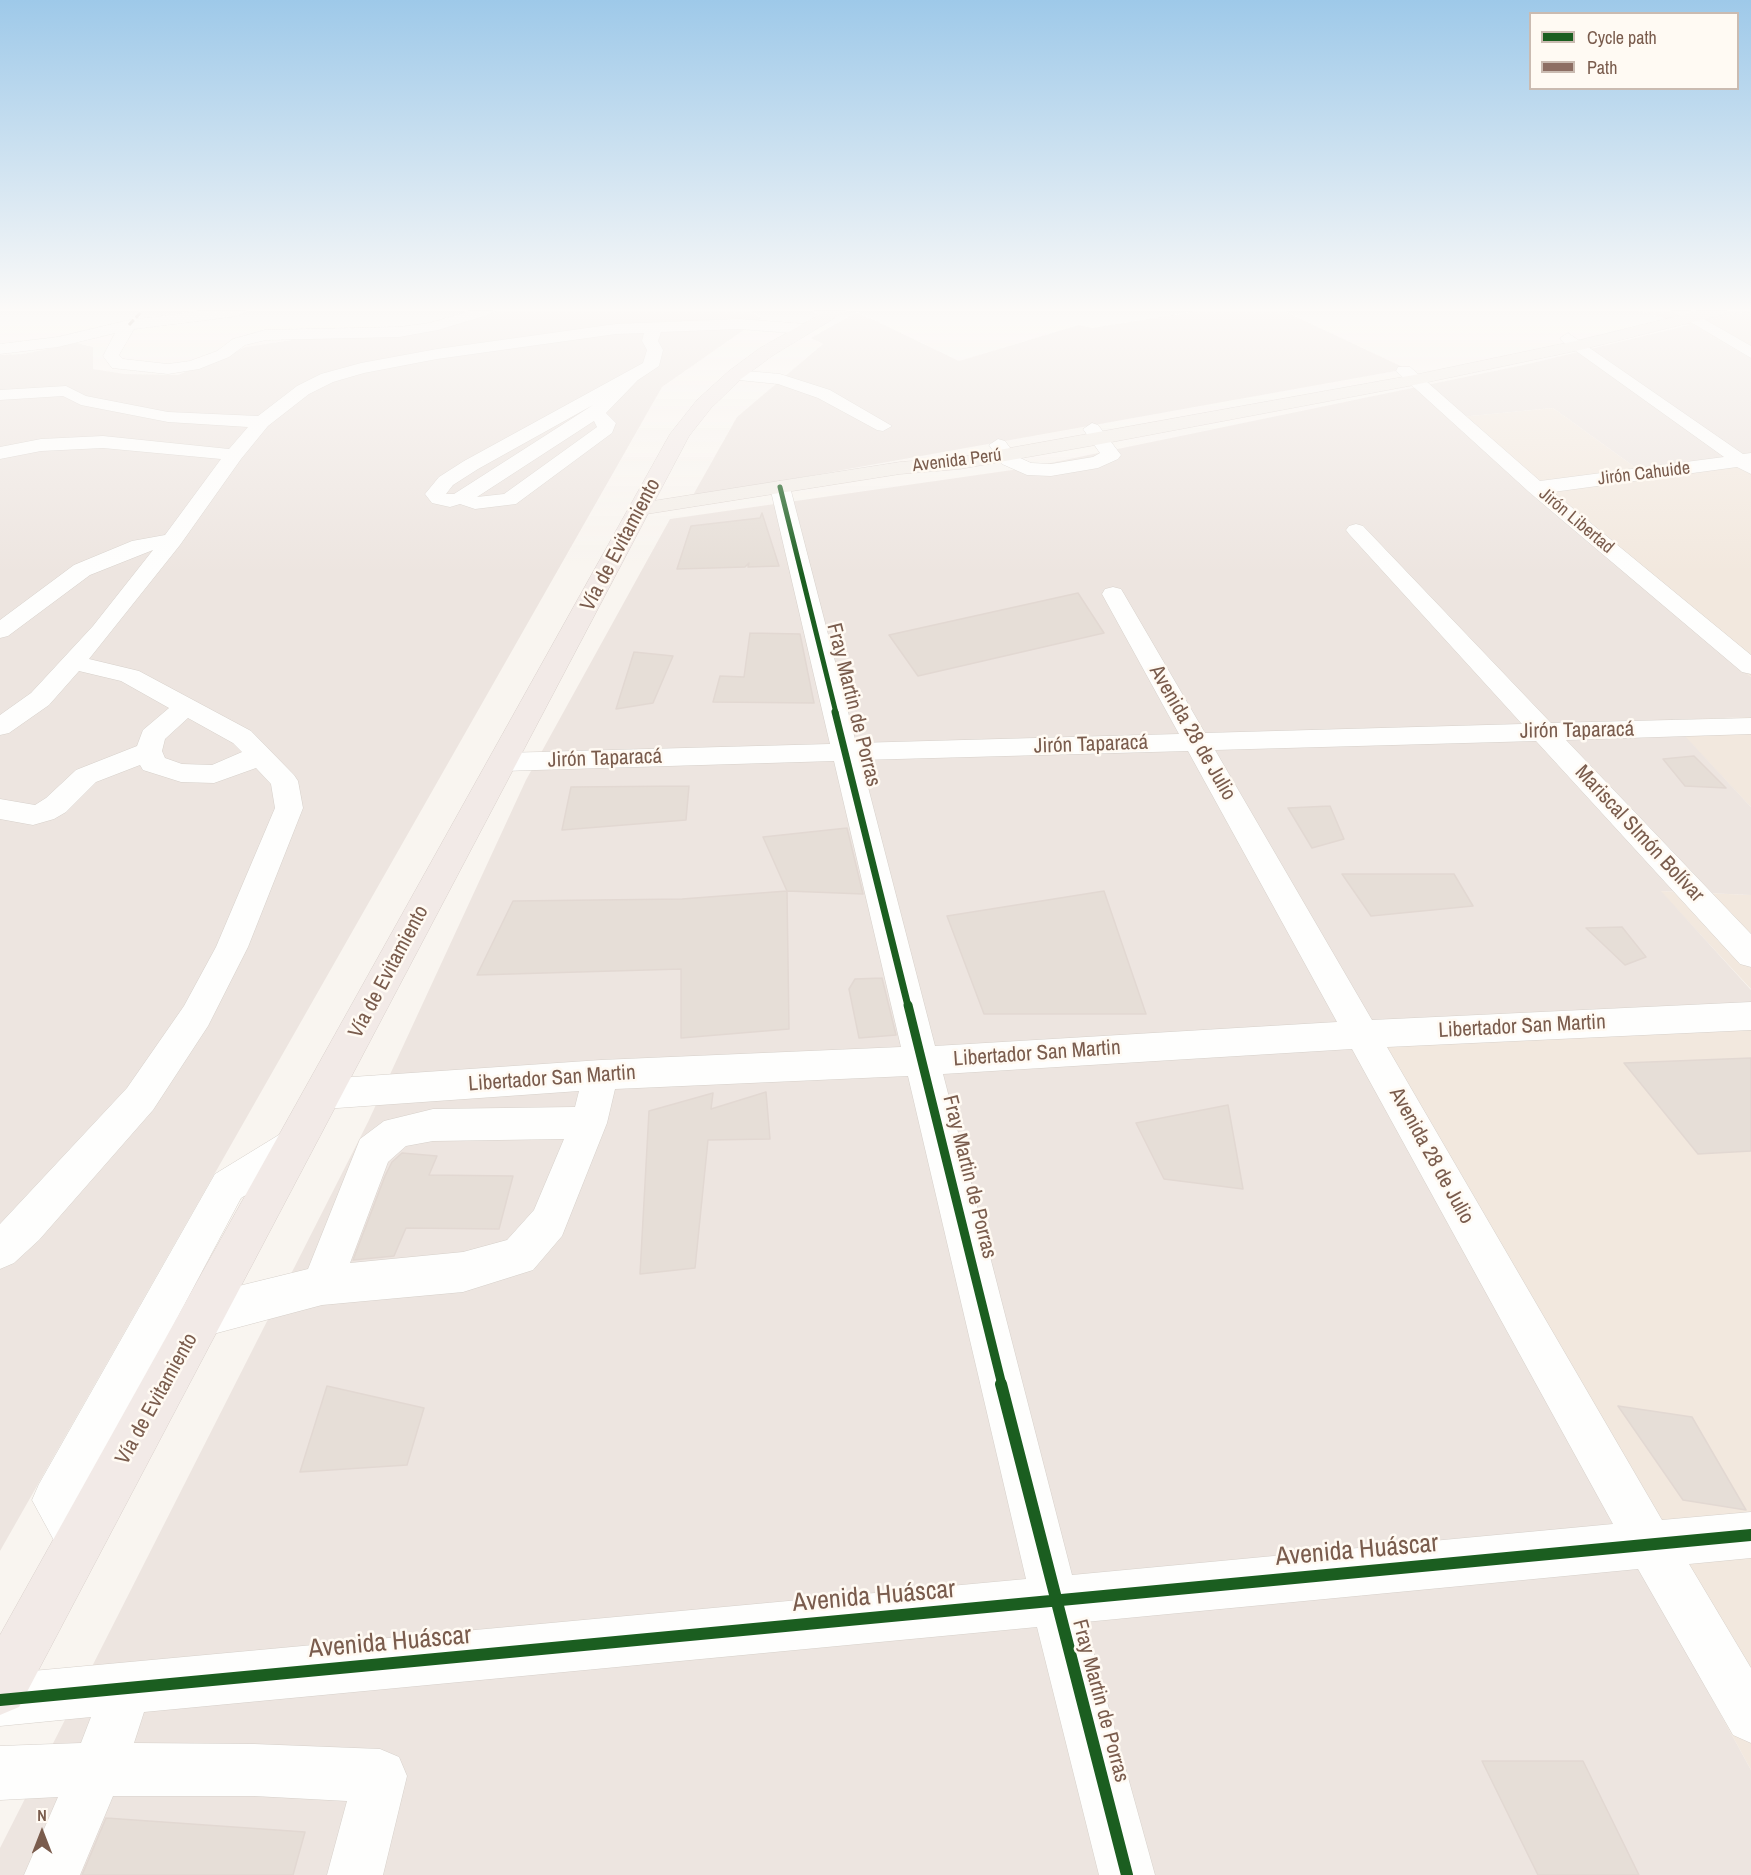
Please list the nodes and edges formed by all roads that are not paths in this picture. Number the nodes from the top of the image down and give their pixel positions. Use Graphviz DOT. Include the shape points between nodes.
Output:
graph roads {
  1 [pos="80,398"];
  2 [pos="292,398"];
  3 [pos="588,398"];
  4 [pos="610,398"];
  5 [pos="710,398"];
  6 [pos="828,398"];
  7 [pos="1284,398"];
  8 [pos="1435,398"];
  9 [pos="1655,398"];
  10 [pos="595,413"];
  11 [pos="262,422"];
  12 [pos="883,426"];
  13 [pos="1096,434"];
  14 [pos="1001,450"];
  15 [pos="0,453"];
  16 [pos="234,455"];
  17 [pos="1747,462"];
  18 [pos="780,487"];
  19 [pos="1536,488"];
  20 [pos="461,498"];
  21 [pos="640,509"];
  22 [pos="1356,530"];
  23 [pos="172,540"];
  24 [pos="1113,594"];
  25 [pos="0,631"];
  26 [pos="74,662"];
  27 [pos="1751,667"];
  28 [pos="186,706"];
  29 [pos="1751,726"];
  30 [pos="0,727"];
  31 [pos="1543,731"];
  32 [pos="1197,742"];
  33 [pos="149,751"];
  34 [pos="846,752"];
  35 [pos="258,754"];
  36 [pos="503,762"];
  37 [pos="0,809"];
  38 [pos="1751,955"];
  39 [pos="1751,1016"];
  40 [pos="1363,1034"];
  41 [pos="922,1061"];
  42 [pos="601,1075"];
  43 [pos="402,1088"];
  44 [pos="323,1094"];
  45 [pos="589,1123"];
  46 [pos="397,1132"];
  47 [pos="295,1145"];
  48 [pos="0,1250"];
  49 [pos="322,1285"];
  50 [pos="202,1316"];
  51 [pos="1751,1534"];
  52 [pos="80,1540"];
  53 [pos="1650,1544"];
  54 [pos="1055,1601"];
  55 [pos="0,1688"];
  56 [pos="127,1689"];
  57 [pos="0,1701"];
  58 [pos="1751,1717"];
  59 [pos="98,1769"];
  60 [pos="0,1773"];
  61 [pos="52,1875"];
  62 [pos="355,1875"];
  63 [pos="1127,1875"];
  1 -- 11 [label="street" via="168,417"];
  2 -- 11 [label="street"];
  3 -- 20 [label="street" via="471,465 446,481 435,494 450,501"];
  4 -- 10 [label="street"];
  5 -- 21 [label="highway, Vía de Evitamiento" via="680,434"];
  6 -- 12 [label="street"];
  7 -- 13 [label="main road, Avenida Perú"];
  8 -- 19 [label="street, Jirón Libertad"];
  9 -- 17 [label="street"];
  10 -- 20 [label="street"];
  10 -- 20 [label="street" via="607,423 606,429 509,500 475,503"];
  11 -- 16 [label="street"];
  13 -- 14 [label="main road, Avenida Perú"];
  13 -- 14 [label="street" via="1112,455 1098,462 1051,470 1027,469"];
  14 -- 18 [label="main road, Avenida Perú" via="960,463"];
  15 -- 16 [label="street" via="41,445 103,442"];
  16 -- 23 [label="street"];
  17 -- 19 [label="street, Jirón Cahuide"];
  18 -- 21 [label="main road, Avenida Perú"];
  18 -- 34 [label="street, Fray Martin de Porras"];
  19 -- 27 [label="street, Jirón Libertad"];
  21 -- 36 [label="highway, Vía de Evitamiento"];
  22 -- 31 [label="street, Mariscal SImón Bolívar"];
  23 -- 25 [label="street" via="140,546 82,570"];
  23 -- 26 [label="street"];
  24 -- 32 [label="street, Avenida 28 de Julio"];
  26 -- 28 [label="street" via="130,676"];
  26 -- 30 [label="street" via="40,699"];
  28 -- 33 [label="street" via="152,735"];
  28 -- 35 [label="street" via="242,737"];
  29 -- 31 [label="street, Jirón Taparacá"];
  31 -- 32 [label="street, Jirón Taparacá"];
  31 -- 38 [label="street, Mariscal SImón Bolívar"];
  32 -- 34 [label="street, Jirón Taparacá"];
  32 -- 40 [label="street, Avenida 28 de Julio"];
  33 -- 35 [label="street" via="153,764 181,772 214,774"];
  33 -- 37 [label="street" via="86,776 44,812"];
  34 -- 36 [label="street, Jirón Taparacá"];
  34 -- 41 [label="street, Fray Martin de Porras"];
  35 -- 48 [label="street" via="284,781 289,808 232,947 207,997 140,1099"];
  36 -- 44 [label="highway, Vía de Evitamiento"];
  39 -- 40 [label="street, Libertador San Martin"];
  40 -- 41 [label="street, Libertador San Martin"];
  40 -- 53 [label="street, Avenida 28 de Julio"];
  41 -- 42 [label="street, Libertador San Martin"];
  41 -- 54 [label="street, Fray Martin de Porras"];
  42 -- 43 [label="street, Libertador San Martin"];
  42 -- 45 [label="street"];
  43 -- 44 [label="street, Libertador San Martin"];
  43 -- 46 [label="street"];
  44 -- 47 [label="highway, Vía de Evitamiento"];
  45 -- 46 [label="street" via="433,1125"];
  45 -- 49 [label="street" via="548,1223 519,1256 463,1272"];
  46 -- 49 [label="street" via="373,1151"];
  47 -- 50 [label="highway, Vía de Evitamiento"];
  47 -- 52 [label="street" via="228,1186 55,1500"];
  49 -- 50 [label="street"];
  50 -- 52 [label="highway, Vía de Evitamiento"];
  51 -- 53 [label="street, Avenida Huáscar"];
  52 -- 55 [label="highway, Vía de Evitamiento"];
  53 -- 54 [label="street, Avenida Huáscar"];
  53 -- 58 [label="street, Avenida 28 de Julio"];
  54 -- 56 [label="street, Avenida Huáscar"];
  54 -- 63 [label="street, Fray Martin de Porras"];
  56 -- 57 [label="street, Avenida Huáscar"];
  56 -- 59 [label="street"];
  59 -- 60 [label="street"];
  59 -- 61 [label="street"];
  59 -- 62 [label="street" via="380,1776"];
}
